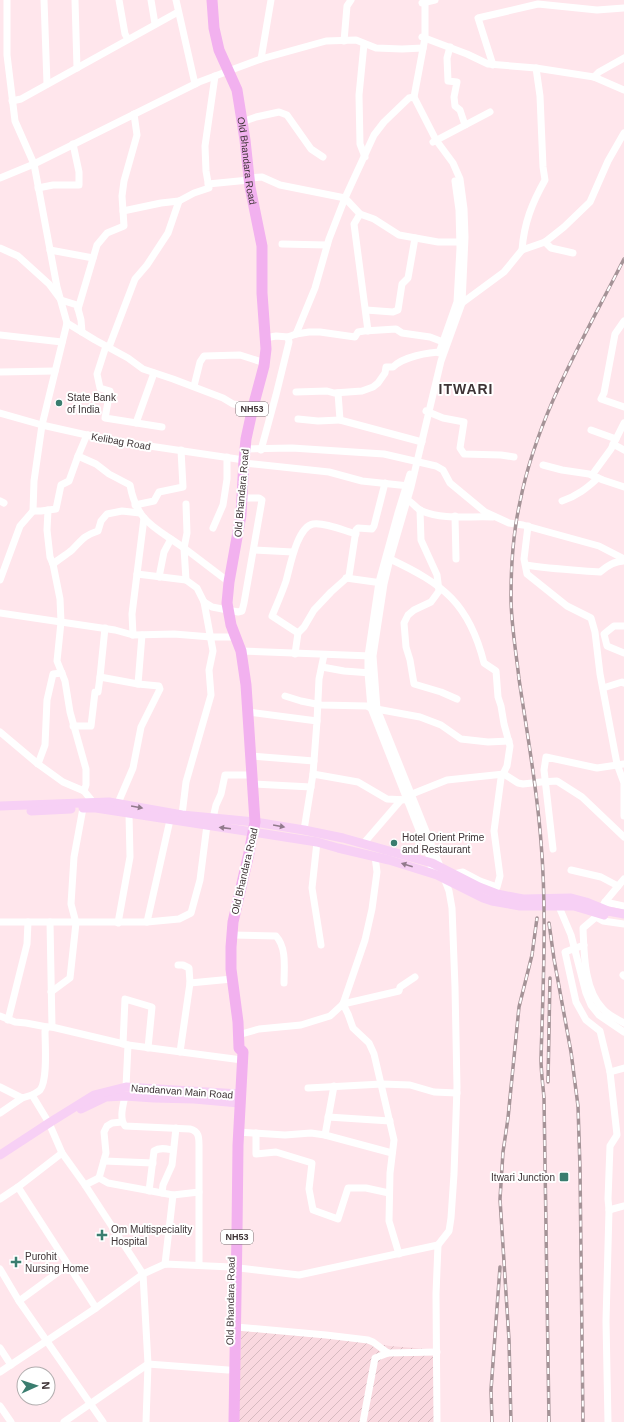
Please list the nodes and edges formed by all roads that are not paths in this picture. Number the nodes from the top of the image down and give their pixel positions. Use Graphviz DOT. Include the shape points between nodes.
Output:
graph roads {
  1 [pos="6,0"];
  2 [pos="44,0"];
  3 [pos="75,0"];
  4 [pos="118,0"];
  5 [pos="151,0"];
  6 [pos="176,0"];
  7 [pos="212,0"];
  8 [pos="271,0"];
  9 [pos="351,0"];
  10 [pos="435,0"];
  11 [pos="423,2"];
  12 [pos="624,8"];
  13 [pos="178,12"];
  14 [pos="155,24"];
  15 [pos="423,37"];
  16 [pos="128,39"];
  17 [pos="344,41"];
  18 [pos="364,44"];
  19 [pos="421,48"];
  20 [pos="450,48"];
  21 [pos="4,55"];
  22 [pos="624,58"];
  23 [pos="261,59"];
  24 [pos="493,65"];
  25 [pos="77,68"];
  26 [pos="536,68"];
  27 [pos="229,72"];
  28 [pos="215,76"];
  29 [pos="594,77"];
  30 [pos="47,84"];
  31 [pos="195,84"];
  32 [pos="624,90"];
  33 [pos="411,98"];
  34 [pos="12,101"];
  35 [pos="490,112"];
  36 [pos="134,114"];
  37 [pos="242,122"];
  38 [pos="465,125"];
  39 [pos="624,133"];
  40 [pos="434,141"];
  41 [pos="73,144"];
  42 [pos="323,157"];
  43 [pos="365,157"];
  44 [pos="34,164"];
  45 [pos="0,178"];
  46 [pos="249,179"];
  47 [pos="208,184"];
  48 [pos="38,188"];
  49 [pos="345,198"];
  50 [pos="179,201"];
  51 [pos="123,211"];
  52 [pos="360,214"];
  53 [pos="415,238"];
  54 [pos="462,242"];
  55 [pos="545,242"];
  56 [pos="282,244"];
  57 [pos="327,245"];
  58 [pos="0,248"];
  59 [pos="50,250"];
  60 [pos="522,250"];
  61 [pos="573,253"];
  62 [pos="93,258"];
  63 [pos="60,300"];
  64 [pos="460,302"];
  65 [pos="78,309"];
  66 [pos="366,310"];
  67 [pos="624,321"];
  68 [pos="67,323"];
  69 [pos="368,331"];
  70 [pos="82,332"];
  71 [pos="296,334"];
  72 [pos="0,335"];
  73 [pos="288,337"];
  74 [pos="265,338"];
  75 [pos="62,342"];
  76 [pos="443,342"];
  77 [pos="108,347"];
  78 [pos="442,352"];
  79 [pos="264,363"];
  80 [pos="55,371"];
  81 [pos="0,372"];
  82 [pos="154,373"];
  83 [pos="194,386"];
  84 [pos="296,392"];
  85 [pos="338,393"];
  86 [pos="253,407"];
  87 [pos="624,407"];
  88 [pos="428,412"];
  89 [pos="0,413"];
  90 [pos="298,419"];
  91 [pos="340,420"];
  92 [pos="136,423"];
  93 [pos="624,423"];
  94 [pos="42,425"];
  95 [pos="162,427"];
  96 [pos="591,430"];
  97 [pos="88,435"];
  98 [pos="615,441"];
  99 [pos="421,442"];
  100 [pos="181,450"];
  101 [pos="261,450"];
  102 [pos="624,450"];
  103 [pos="78,456"];
  104 [pos="226,457"];
  105 [pos="244,457"];
  106 [pos="514,457"];
  107 [pos="416,460"];
  108 [pos="543,465"];
  109 [pos="595,477"];
  110 [pos="385,483"];
  111 [pos="409,486"];
  112 [pos="624,487"];
  113 [pos="242,498"];
  114 [pos="405,498"];
  115 [pos="562,501"];
  116 [pos="186,504"];
  117 [pos="135,505"];
  118 [pos="48,510"];
  119 [pos="420,510"];
  120 [pos="33,511"];
  121 [pos="142,515"];
  122 [pos="455,516"];
  123 [pos="497,517"];
  124 [pos="526,526"];
  125 [pos="213,528"];
  126 [pos="356,534"];
  127 [pos="171,539"];
  128 [pos="184,548"];
  129 [pos="254,550"];
  130 [pos="293,552"];
  131 [pos="390,559"];
  132 [pos="456,559"];
  133 [pos="624,560"];
  134 [pos="53,564"];
  135 [pos="526,565"];
  136 [pos="137,574"];
  137 [pos="159,577"];
  138 [pos="346,578"];
  139 [pos="0,580"];
  140 [pos="186,580"];
  141 [pos="229,582"];
  142 [pos="381,583"];
  143 [pos="438,586"];
  144 [pos="204,602"];
  145 [pos="228,610"];
  146 [pos="0,613"];
  147 [pos="61,622"];
  148 [pos="624,626"];
  149 [pos="106,628"];
  150 [pos="298,633"];
  151 [pos="133,635"];
  152 [pos="142,635"];
  153 [pos="211,637"];
  154 [pos="235,637"];
  155 [pos="241,651"];
  156 [pos="624,653"];
  157 [pos="295,654"];
  158 [pos="324,655"];
  159 [pos="370,656"];
  160 [pos="322,667"];
  161 [pos="62,673"];
  162 [pos="371,673"];
  163 [pos="100,677"];
  164 [pos="624,683"];
  165 [pos="138,684"];
  166 [pos="603,688"];
  167 [pos="285,696"];
  168 [pos="457,699"];
  169 [pos="317,704"];
  170 [pos="374,708"];
  171 [pos="248,712"];
  172 [pos="317,721"];
  173 [pos="74,726"];
  174 [pos="0,732"];
  175 [pos="509,741"];
  176 [pos="250,756"];
  177 [pos="314,761"];
  178 [pos="38,764"];
  179 [pos="621,764"];
  180 [pos="313,774"];
  181 [pos="504,774"];
  182 [pos="252,780"];
  183 [pos="543,781"];
  184 [pos="311,787"];
  185 [pos="84,791"];
  186 [pos="407,798"];
  187 [pos="118,803"];
  188 [pos="95,805"];
  189 [pos="0,806"];
  190 [pos="83,808"];
  191 [pos="0,811"];
  192 [pos="129,814"];
  193 [pos="182,815"];
  194 [pos="624,816"];
  195 [pos="170,820"];
  196 [pos="210,822"];
  197 [pos="254,827"];
  198 [pos="304,830"];
  199 [pos="623,834"];
  200 [pos="317,842"];
  201 [pos="363,844"];
  202 [pos="553,849"];
  203 [pos="375,856"];
  204 [pos="570,870"];
  205 [pos="437,871"];
  206 [pos="457,878"];
  207 [pos="624,879"];
  208 [pos="618,886"];
  209 [pos="557,902"];
  210 [pos="605,902"];
  211 [pos="624,906"];
  212 [pos="624,914"];
  213 [pos="596,917"];
  214 [pos="624,920"];
  215 [pos="0,922"];
  216 [pos="28,922"];
  217 [pos="50,922"];
  218 [pos="76,922"];
  219 [pos="147,922"];
  220 [pos="118,923"];
  221 [pos="624,924"];
  222 [pos="232,935"];
  223 [pos="584,945"];
  224 [pos="321,946"];
  225 [pos="178,965"];
  226 [pos="414,976"];
  227 [pos="232,979"];
  228 [pos="190,982"];
  229 [pos="284,983"];
  230 [pos="51,992"];
  231 [pos="343,1004"];
  232 [pos="2,1018"];
  233 [pos="624,1023"];
  234 [pos="50,1027"];
  235 [pos="624,1032"];
  236 [pos="238,1035"];
  237 [pos="126,1044"];
  238 [pos="148,1048"];
  239 [pos="180,1052"];
  240 [pos="239,1060"];
  241 [pos="624,1068"];
  242 [pos="610,1072"];
  243 [pos="382,1084"];
  244 [pos="334,1086"];
  245 [pos="0,1087"];
  246 [pos="308,1088"];
  247 [pos="125,1091"];
  248 [pos="456,1093"];
  249 [pos="32,1095"];
  250 [pos="22,1098"];
  251 [pos="236,1098"];
  252 [pos="0,1113"];
  253 [pos="328,1117"];
  254 [pos="390,1121"];
  255 [pos="122,1122"];
  256 [pos="50,1125"];
  257 [pos="176,1128"];
  258 [pos="238,1132"];
  259 [pos="256,1133"];
  260 [pos="324,1135"];
  261 [pos="173,1150"];
  262 [pos="62,1153"];
  263 [pos="392,1153"];
  264 [pos="0,1155"];
  265 [pos="104,1161"];
  266 [pos="0,1162"];
  267 [pos="153,1163"];
  268 [pos="99,1178"];
  269 [pos="85,1185"];
  270 [pos="18,1187"];
  271 [pos="149,1191"];
  272 [pos="199,1192"];
  273 [pos="162,1193"];
  274 [pos="390,1193"];
  275 [pos="173,1195"];
  276 [pos="0,1199"];
  277 [pos="624,1206"];
  278 [pos="609,1210"];
  279 [pos="438,1245"];
  280 [pos="399,1254"];
  281 [pos="165,1264"];
  282 [pos="68,1265"];
  283 [pos="198,1265"];
  284 [pos="234,1267"];
  285 [pos="0,1269"];
  286 [pos="143,1274"];
  287 [pos="19,1301"];
  288 [pos="96,1308"];
  289 [pos="236,1327"];
  290 [pos="47,1341"];
  291 [pos="0,1348"];
  292 [pos="437,1352"];
  293 [pos="388,1353"];
  294 [pos="148,1364"];
  295 [pos="11,1365"];
  296 [pos="228,1370"];
  297 [pos="0,1372"];
  298 [pos="231,1386"];
  299 [pos="90,1404"];
  300 [pos="0,1406"];
  301 [pos="0,1415"];
  302 [pos="5,1422"];
  303 [pos="11,1422"];
  304 [pos="64,1422"];
  305 [pos="103,1422"];
  306 [pos="146,1422"];
  307 [pos="226,1422"];
  308 [pos="234,1422"];
  309 [pos="363,1422"];
  310 [pos="437,1422"];
  311 [pos="608,1422"];
  1 -- 21 [label="street"];
  2 -- 30 [label="street"];
  3 -- 25 [label="street"];
  4 -- 16 [label="street"];
  5 -- 14 [label="street"];
  6 -- 13 [label="street"];
  7 -- 27 [label="highway, Old Bhandara Road / NH53" via="219,50"];
  8 -- 23 [label="street"];
  9 -- 17 [label="street" via="347,6"];
  10 -- 11 [label="street"];
  11 -- 15 [label="street"];
  12 -- 24 [label="street" via="597,10 538,4 478,18"];
  13 -- 14 [label="street"];
  13 -- 31 [label="street"];
  14 -- 16 [label="street"];
  15 -- 19 [label="street"];
  15 -- 20 [label="street"];
  16 -- 25 [label="street"];
  17 -- 18 [label="street" via="356,40"];
  17 -- 23 [label="street" via="326,41"];
  18 -- 19 [label="street" via="376,48"];
  18 -- 43 [label="street" via="359,95 360,144"];
  19 -- 33 [label="street"];
  20 -- 24 [label="street"];
  20 -- 38 [label="street" via="447,58 448,81 457,82 454,106 460,110"];
  21 -- 34 [label="street"];
  22 -- 29 [label="street"];
  23 -- 27 [label="street"];
  24 -- 26 [label="street"];
  25 -- 30 [label="street"];
  26 -- 29 [label="street"];
  26 -- 60 [label="street" via="545,180 533,201 523,234"];
  27 -- 28 [label="street"];
  27 -- 37 [label="highway, Old Bhandara Road / NH53" via="237,90"];
  28 -- 31 [label="street"];
  28 -- 47 [label="street" via="205,146"];
  29 -- 32 [label="street"];
  30 -- 34 [label="street" via="21,99"];
  31 -- 36 [label="street"];
  33 -- 40 [label="street"];
  33 -- 43 [label="street" via="384,122 374,135"];
  34 -- 44 [label="street" via="14,121"];
  35 -- 38 [label="street"];
  36 -- 41 [label="street"];
  36 -- 51 [label="street" via="137,135 124,181"];
  37 -- 42 [label="street" via="278,112 287,115 311,149"];
  37 -- 46 [label="highway, Old Bhandara Road / NH53"];
  38 -- 40 [label="street"];
  39 -- 55 [label="street" via="590,202"];
  40 -- 54 [label="street" via="455,180"];
  41 -- 44 [label="street"];
  41 -- 48 [label="street" via="79,185"];
  43 -- 49 [label="street"];
  44 -- 45 [label="street"];
  44 -- 48 [label="street"];
  46 -- 47 [label="street"];
  46 -- 49 [label="street" via="262,177 280,185"];
  46 -- 74 [label="highway, Old Bhandara Road / NH53" via="262,246"];
  47 -- 50 [label="street" via="209,188"];
  48 -- 59 [label="street"];
  49 -- 52 [label="street"];
  49 -- 57 [label="street"];
  50 -- 51 [label="street"];
  50 -- 77 [label="street" via="168,233 135,279"];
  51 -- 62 [label="street" via="124,226 107,233 97,244"];
  52 -- 53 [label="street" via="399,234"];
  52 -- 66 [label="street" via="354,224"];
  53 -- 54 [label="street" via="438,242"];
  53 -- 66 [label="street" via="408,278 402,284 398,310"];
  54 -- 64 [label="street"];
  55 -- 60 [label="street"];
  55 -- 61 [label="street" via="551,248"];
  56 -- 57 [label="street"];
  57 -- 71 [label="street" via="315,288"];
  58 -- 63 [label="street" via="18,256 49,284"];
  59 -- 62 [label="street"];
  59 -- 63 [label="street"];
  60 -- 64 [label="street" via="504,272"];
  62 -- 65 [label="street"];
  63 -- 65 [label="street" via="77,306"];
  63 -- 68 [label="street"];
  64 -- 76 [label="street"];
  64 -- 78 [label="street"];
  65 -- 70 [label="street"];
  66 -- 69 [label="street"];
  67 -- 87 [label="street" via="615,334 601,399"];
  68 -- 70 [label="street"];
  68 -- 75 [label="street"];
  69 -- 71 [label="street" via="358,332 355,337 320,332"];
  69 -- 76 [label="street" via="396,330"];
  70 -- 77 [label="street"];
  71 -- 73 [label="street"];
  72 -- 75 [label="street"];
  73 -- 74 [label="street"];
  73 -- 101 [label="street" via="289,342"];
  74 -- 79 [label="highway, Old Bhandara Road / NH53"];
  75 -- 80 [label="street"];
  76 -- 78 [label="street"];
  77 -- 82 [label="street"];
  77 -- 92 [label="street" via="97,374 100,388 110,391 105,418"];
  78 -- 85 [label="street" via="420,355 397,364 394,368 386,367 385,373 373,387 362,391"];
  78 -- 88 [label="street"];
  79 -- 83 [label="street" via="240,355 204,356"];
  79 -- 86 [label="highway, Old Bhandara Road / NH53"];
  80 -- 81 [label="street"];
  80 -- 94 [label="street"];
  82 -- 83 [label="street"];
  82 -- 92 [label="street"];
  83 -- 86 [label="street" via="233,404"];
  84 -- 85 [label="street"];
  85 -- 91 [label="street"];
  86 -- 105 [label="highway, Old Bhandara Road / NH53"];
  88 -- 99 [label="street"];
  88 -- 106 [label="street" via="464,422 460,448 464,454"];
  89 -- 94 [label="street, Kelibag Road"];
  90 -- 91 [label="street"];
  91 -- 99 [label="street"];
  92 -- 95 [label="street"];
  93 -- 98 [label="street"];
  94 -- 97 [label="street, Kelibag Road"];
  94 -- 120 [label="street" via="34,481"];
  96 -- 98 [label="street"];
  97 -- 100 [label="street, Kelibag Road"];
  97 -- 103 [label="street"];
  98 -- 102 [label="street"];
  98 -- 109 [label="street"];
  99 -- 107 [label="street"];
  100 -- 104 [label="street, Kelibag Road"];
  100 -- 117 [label="street" via="183,487 159,492 154,501"];
  101 -- 105 [label="street"];
  101 -- 107 [label="street" via="292,448 384,454"];
  103 -- 117 [label="street" via="130,484"];
  103 -- 118 [label="street" via="69,481 61,485 56,508"];
  104 -- 105 [label="street, Kelibag Road"];
  104 -- 125 [label="street" via="227,479 223,505"];
  105 -- 110 [label="street" via="329,472 362,481"];
  105 -- 113 [label="highway, Old Bhandara Road / NH53"];
  107 -- 111 [label="street"];
  107 -- 123 [label="street" via="443,470 450,483 485,512"];
  108 -- 109 [label="street"];
  109 -- 112 [label="street"];
  109 -- 115 [label="street" via="584,491"];
  110 -- 111 [label="street"];
  110 -- 126 [label="street" via="374,526 372,529 358,528"];
  111 -- 114 [label="street"];
  113 -- 129 [label="street" via="262,500"];
  113 -- 141 [label="highway, Old Bhandara Road / NH53" via="238,537"];
  114 -- 119 [label="street"];
  114 -- 131 [label="street"];
  114 -- 142 [label="street"];
  116 -- 128 [label="street" via="187,533"];
  117 -- 121 [label="street"];
  118 -- 120 [label="street"];
  118 -- 134 [label="street" via="47,530"];
  119 -- 122 [label="street" via="442,517"];
  119 -- 143 [label="street" via="421,540 437,575"];
  120 -- 139 [label="street" via="20,526"];
  121 -- 127 [label="street" via="152,527"];
  121 -- 134 [label="street" via="122,511 107,514 101,521 98,531 88,534"];
  121 -- 136 [label="street"];
  122 -- 123 [label="street"];
  122 -- 132 [label="street"];
  123 -- 124 [label="street" via="509,523"];
  124 -- 133 [label="street" via="599,546"];
  124 -- 135 [label="street"];
  126 -- 130 [label="street" via="311,524"];
  126 -- 138 [label="street" via="349,576"];
  127 -- 128 [label="street"];
  127 -- 137 [label="street" via="164,552"];
  128 -- 140 [label="street"];
  128 -- 141 [label="street"];
  129 -- 130 [label="street"];
  129 -- 145 [label="street" via="242,611"];
  130 -- 150 [label="street" via="286,581 272,616"];
  131 -- 142 [label="street"];
  131 -- 143 [label="street" via="418,572"];
  133 -- 135 [label="street" via="610,564 600,572"];
  134 -- 147 [label="street" via="60,599"];
  135 -- 166 [label="street" via="527,574 535,581 567,606 591,618"];
  136 -- 137 [label="street"];
  136 -- 151 [label="street" via="132,614"];
  137 -- 140 [label="street"];
  138 -- 142 [label="street"];
  138 -- 150 [label="street" via="314,610"];
  140 -- 144 [label="street" via="197,588"];
  141 -- 145 [label="highway, Old Bhandara Road / NH53"];
  142 -- 159 [label="street"];
  143 -- 168 [label="street" via="439,591 431,602 408,615 404,623 406,647 414,684"];
  143 -- 175 [label="street" via="458,604 473,629 484,663 496,672 498,697"];
  144 -- 145 [label="street" via="212,608"];
  144 -- 153 [label="street"];
  145 -- 154 [label="highway, Old Bhandara Road / NH53"];
  146 -- 147 [label="street"];
  147 -- 149 [label="street"];
  147 -- 161 [label="street" via="57,661"];
  148 -- 156 [label="street" via="614,626 604,634 607,646"];
  149 -- 151 [label="street"];
  149 -- 163 [label="street"];
  150 -- 157 [label="street"];
  151 -- 152 [label="street"];
  152 -- 153 [label="street"];
  152 -- 165 [label="street"];
  153 -- 154 [label="street"];
  153 -- 193 [label="street" via="211,695 186,782"];
  154 -- 155 [label="highway, Old Bhandara Road / NH53"];
  155 -- 157 [label="street"];
  155 -- 171 [label="highway, Old Bhandara Road / NH53"];
  157 -- 158 [label="street"];
  158 -- 159 [label="street"];
  158 -- 160 [label="street"];
  159 -- 162 [label="street"];
  160 -- 162 [label="street"];
  160 -- 169 [label="street"];
  161 -- 173 [label="street"];
  161 -- 178 [label="street" via="53,674 51,681 47,700 45,745"];
  162 -- 170 [label="street"];
  163 -- 165 [label="street"];
  163 -- 173 [label="street" via="98,692 95,692 91,726"];
  164 -- 166 [label="street"];
  165 -- 187 [label="street" via="159,686 160,689 141,727 133,768"];
  166 -- 179 [label="street"];
  167 -- 169 [label="street"];
  169 -- 170 [label="street"];
  169 -- 172 [label="street"];
  170 -- 175 [label="street" via="420,716 441,725 461,739"];
  170 -- 186 [label="street"];
  171 -- 172 [label="street"];
  171 -- 176 [label="highway, Old Bhandara Road / NH53"];
  172 -- 177 [label="street"];
  173 -- 185 [label="street" via="86,769"];
  174 -- 178 [label="street"];
  175 -- 181 [label="street"];
  176 -- 177 [label="street"];
  176 -- 182 [label="highway, Old Bhandara Road / NH53"];
  177 -- 180 [label="street"];
  178 -- 185 [label="street" via="63,782"];
  179 -- 183 [label="street" via="597,768 546,756"];
  179 -- 194 [label="street"];
  180 -- 184 [label="street"];
  180 -- 186 [label="street" via="358,782 387,799"];
  181 -- 183 [label="street" via="523,784"];
  181 -- 186 [label="street" via="447,780"];
  181 -- 206 [label="street" via="501,778 494,831 500,876 498,887 463,872"];
  182 -- 184 [label="street"];
  182 -- 196 [label="street" via="225,775"];
  182 -- 197 [label="highway, Old Bhandara Road / NH53"];
  183 -- 199 [label="street" via="557,781 582,797"];
  183 -- 202 [label="street"];
  184 -- 198 [label="street"];
  185 -- 188 [label="street"];
  186 -- 201 [label="street"];
  186 -- 205 [label="street"];
  187 -- 188 [label="main road"];
  187 -- 193 [label="main road, one-way"];
  188 -- 189 [label="main road"];
  188 -- 190 [label="main road"];
  188 -- 192 [label="main road"];
  190 -- 191 [label="main road"];
  190 -- 218 [label="street" via="74,857 71,904"];
  192 -- 195 [label="main road"];
  192 -- 220 [label="street" via="130,857"];
  193 -- 196 [label="main road"];
  195 -- 196 [label="main road"];
  195 -- 219 [label="street"];
  196 -- 197 [label="main road"];
  196 -- 219 [label="street" via="200,880 191,913 179,919"];
  197 -- 198 [label="main road, one-way"];
  197 -- 200 [label="main road"];
  197 -- 222 [label="highway, Old Bhandara Road / NH53"];
  198 -- 201 [label="main road"];
  200 -- 203 [label="main road"];
  200 -- 224 [label="street" via="312,888"];
  201 -- 205 [label="main road"];
  205 -- 203 [label="main road, one-way"];
  203 -- 231 [label="street" via="377,872 372,909 365,940"];
  204 -- 208 [label="street" via="601,877"];
  205 -- 206 [label="main road"];
  205 -- 248 [label="street" via="449,891 452,908"];
  206 -- 209 [label="main road" via="492,900 520,906"];
  207 -- 208 [label="street"];
  208 -- 210 [label="street"];
  209 -- 212 [label="main road" via="571,898"];
  209 -- 214 [label="main road"];
  209 -- 235 [label="street" via="571,935 591,1006 599,1015"];
  210 -- 211 [label="street"];
  210 -- 213 [label="street"];
  213 -- 221 [label="street" via="603,921"];
  213 -- 223 [label="street" via="583,928"];
  215 -- 216 [label="street"];
  216 -- 217 [label="street"];
  216 -- 232 [label="street" via="27,944"];
  217 -- 218 [label="street"];
  217 -- 230 [label="street"];
  218 -- 220 [label="street"];
  218 -- 230 [label="street" via="70,978"];
  219 -- 220 [label="street"];
  222 -- 227 [label="highway, Old Bhandara Road / NH53"];
  222 -- 229 [label="street" via="276,936 280,940 284,961"];
  223 -- 233 [label="street" via="586,967 596,998 603,1010"];
  223 -- 242 [label="street" via="565,952 576,1002 586,1020 600,1031"];
  225 -- 228 [label="street" via="184,964 190,968"];
  226 -- 231 [label="street" via="398,991"];
  227 -- 228 [label="street"];
  227 -- 236 [label="highway, Old Bhandara Road / NH53"];
  228 -- 239 [label="street"];
  230 -- 234 [label="street"];
  231 -- 236 [label="street" via="330,1016 301,1025 259,1029"];
  231 -- 243 [label="street" via="353,1028 369,1043"];
  232 -- 234 [label="street"];
  234 -- 237 [label="street"];
  234 -- 249 [label="street" via="45,1031 45,1074 42,1086 40,1092"];
  236 -- 240 [label="highway, NH53" via="239,1048 236,1052"];
  237 -- 238 [label="street"];
  237 -- 238 [label="street" via="126,999 152,1007"];
  237 -- 247 [label="street"];
  238 -- 239 [label="street"];
  239 -- 240 [label="street"];
  240 -- 251 [label="highway, Old Bhandara Road / NH53"];
  241 -- 242 [label="street"];
  242 -- 278 [label="street" via="617,1135 610,1146"];
  243 -- 244 [label="street"];
  243 -- 248 [label="street" via="410,1085 434,1092"];
  243 -- 254 [label="street"];
  244 -- 246 [label="street"];
  244 -- 253 [label="street"];
  245 -- 250 [label="street"];
  247 -- 251 [label="main road" via="154,1098"];
  247 -- 255 [label="street"];
  247 -- 256 [label="main road" via="106,1097"];
  248 -- 279 [label="street" via="451,1218 449,1231"];
  249 -- 250 [label="street"];
  249 -- 256 [label="street"];
  250 -- 252 [label="street"];
  251 -- 258 [label="highway, NH53"];
  251 -- 284 [label="highway, Old Bhandara Road / NH53" via="231,1133"];
  253 -- 254 [label="street"];
  253 -- 260 [label="street"];
  254 -- 263 [label="street" via="394,1140"];
  255 -- 257 [label="street" via="125,1126"];
  255 -- 265 [label="street" via="112,1123 104,1132"];
  256 -- 262 [label="street"];
  256 -- 264 [label="main road"];
  256 -- 266 [label="main road"];
  257 -- 261 [label="street"];
  257 -- 272 [label="street" via="190,1128 197,1132"];
  258 -- 259 [label="street"];
  258 -- 284 [label="highway, NH53"];
  259 -- 260 [label="street"];
  259 -- 274 [label="street" via="256,1154 276,1152 312,1163 309,1189 313,1210 338,1219 348,1188 366,1188"];
  260 -- 263 [label="street"];
  261 -- 267 [label="street" via="157,1149 154,1151"];
  261 -- 273 [label="street" via="172,1165"];
  262 -- 269 [label="street"];
  262 -- 270 [label="street"];
  263 -- 274 [label="street"];
  265 -- 267 [label="street"];
  265 -- 268 [label="street"];
  267 -- 271 [label="street"];
  268 -- 269 [label="street"];
  268 -- 271 [label="street" via="108,1183"];
  269 -- 286 [label="street"];
  270 -- 276 [label="street"];
  270 -- 282 [label="street"];
  271 -- 273 [label="street"];
  272 -- 275 [label="street"];
  272 -- 283 [label="street"];
  273 -- 275 [label="street"];
  274 -- 280 [label="street" via="389,1221"];
  275 -- 281 [label="street"];
  277 -- 278 [label="street"];
  278 -- 311 [label="street" via="606,1321"];
  279 -- 280 [label="street"];
  279 -- 292 [label="street"];
  280 -- 284 [label="street" via="298,1275"];
  281 -- 283 [label="street"];
  281 -- 286 [label="street"];
  282 -- 287 [label="street"];
  282 -- 288 [label="street"];
  283 -- 284 [label="street"];
  284 -- 289 [label="highway, NH53"];
  284 -- 296 [label="highway, Old Bhandara Road / NH53"];
  285 -- 287 [label="street"];
  286 -- 288 [label="street"];
  286 -- 294 [label="street"];
  287 -- 290 [label="street"];
  288 -- 290 [label="street"];
  289 -- 293 [label="street" via="368,1340"];
  289 -- 298 [label="highway, NH53"];
  290 -- 295 [label="street"];
  290 -- 299 [label="street"];
  291 -- 295 [label="street"];
  292 -- 293 [label="street"];
  292 -- 310 [label="street"];
  293 -- 309 [label="street" via="375,1358"];
  294 -- 296 [label="street"];
  294 -- 299 [label="street"];
  294 -- 306 [label="street"];
  295 -- 297 [label="street"];
  296 -- 298 [label="highway, Old Bhandara Road / NH53"];
  298 -- 307 [label="highway, Old Bhandara Road / NH53"];
  298 -- 308 [label="highway, NH53"];
  299 -- 304 [label="street"];
  299 -- 305 [label="street"];
  300 -- 303 [label="street"];
  301 -- 302 [label="street"];
}
